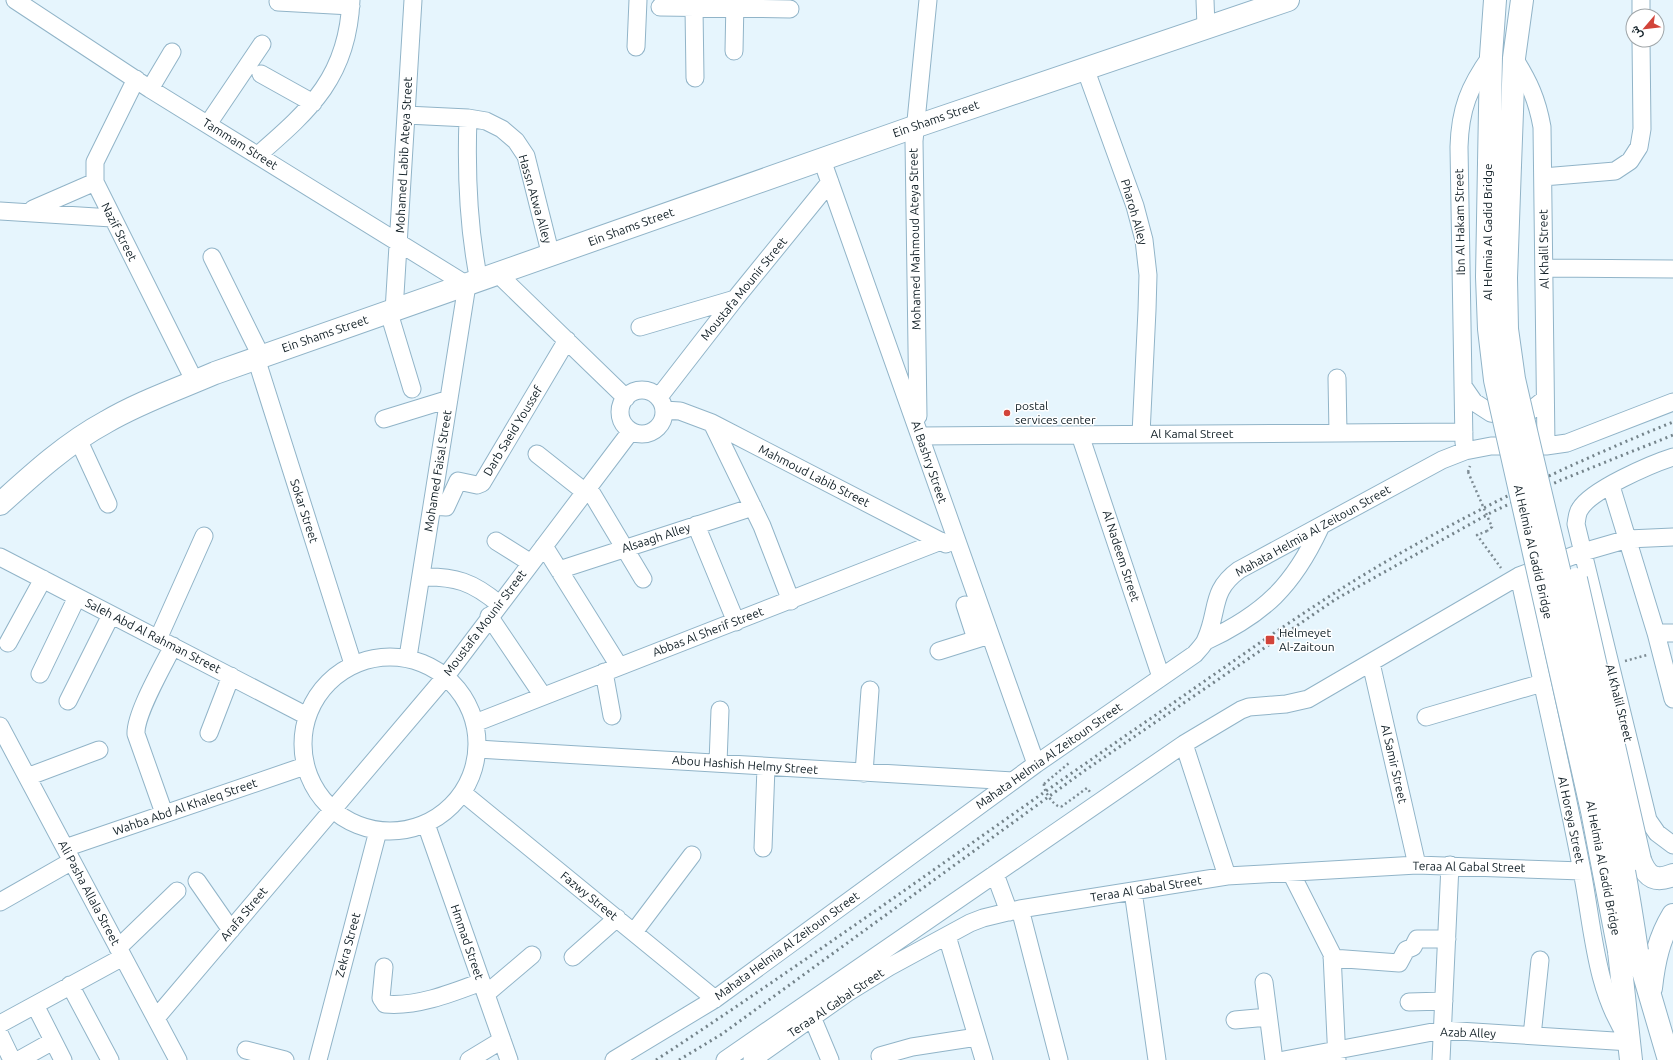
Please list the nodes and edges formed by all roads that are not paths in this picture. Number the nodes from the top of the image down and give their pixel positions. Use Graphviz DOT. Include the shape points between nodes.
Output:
graph roads {
  1 [pos="15,0"];
  2 [pos="413,0"];
  3 [pos="638,0"];
  4 [pos="928,0"];
  5 [pos="1205,0"];
  6 [pos="1288,0"];
  7 [pos="1495,0"];
  8 [pos="1522,0"];
  9 [pos="278,2"];
  10 [pos="351,3"];
  11 [pos="735,4"];
  12 [pos="660,7"];
  13 [pos="694,8"];
  14 [pos="790,9"];
  15 [pos="1206,27"];
  16 [pos="262,44"];
  17 [pos="636,47"];
  18 [pos="1641,48"];
  19 [pos="172,52"];
  20 [pos="734,52"];
  21 [pos="1491,56"];
  22 [pos="1514,58"];
  23 [pos="1085,68"];
  24 [pos="261,74"];
  25 [pos="695,78"];
  26 [pos="136,79"];
  27 [pos="150,89"];
  28 [pos="314,103"];
  29 [pos="406,115"];
  30 [pos="468,118"];
  31 [pos="208,124"];
  32 [pos="914,127"];
  33 [pos="258,155"];
  34 [pos="822,160"];
  35 [pos="1499,164"];
  36 [pos="1543,177"];
  37 [pos="95,182"];
  38 [pos="830,182"];
  39 [pos="0,211"];
  40 [pos="28,212"];
  41 [pos="112,218"];
  42 [pos="398,242"];
  43 [pos="551,256"];
  44 [pos="212,257"];
  45 [pos="1544,268"];
  46 [pos="1673,269"];
  47 [pos="481,280"];
  48 [pos="735,299"];
  49 [pos="392,312"];
  50 [pos="640,327"];
  51 [pos="567,340"];
  52 [pos="259,357"];
  53 [pos="1337,378"];
  54 [pos="195,382"];
  55 [pos="1463,386"];
  56 [pos="412,389"];
  57 [pos="626,398"];
  58 [pos="449,399"];
  59 [pos="1545,399"];
  60 [pos="1673,402"];
  61 [pos="662,404"];
  62 [pos="384,419"];
  63 [pos="712,423"];
  64 [pos="631,431"];
  65 [pos="1464,432"];
  66 [pos="919,433"];
  67 [pos="1338,433"];
  68 [pos="1141,434"];
  69 [pos="1080,435"];
  70 [pos="78,439"];
  71 [pos="1546,446"];
  72 [pos="1465,452"];
  73 [pos="537,454"];
  74 [pos="1673,457"];
  75 [pos="1611,486"];
  76 [pos="587,490"];
  77 [pos="0,504"];
  78 [pos="108,504"];
  79 [pos="432,506"];
  80 [pos="753,507"];
  81 [pos="696,525"];
  82 [pos="1320,528"];
  83 [pos="1549,528"];
  84 [pos="204,536"];
  85 [pos="1673,537"];
  86 [pos="1628,539"];
  87 [pos="496,541"];
  88 [pos="940,541"];
  89 [pos="544,546"];
  90 [pos="625,548"];
  91 [pos="961,551"];
  92 [pos="1583,552"];
  93 [pos="0,557"];
  94 [pos="531,563"];
  95 [pos="559,570"];
  96 [pos="1519,576"];
  97 [pos="421,577"];
  98 [pos="643,579"];
  99 [pos="43,580"];
  100 [pos="77,597"];
  101 [pos="790,601"];
  102 [pos="965,605"];
  103 [pos="494,610"];
  104 [pos="111,614"];
  105 [pos="736,622"];
  106 [pos="1656,633"];
  107 [pos="1673,633"];
  108 [pos="983,637"];
  109 [pos="1206,641"];
  110 [pos="165,642"];
  111 [pos="8,643"];
  112 [pos="939,651"];
  113 [pos="408,657"];
  114 [pos="1371,663"];
  115 [pos="353,664"];
  116 [pos="612,669"];
  117 [pos="40,674"];
  118 [pos="231,676"];
  119 [pos="446,676"];
  120 [pos="1161,677"];
  121 [pos="1542,683"];
  122 [pos="870,690"];
  123 [pos="543,696"];
  124 [pos="1673,699"];
  125 [pos="68,701"];
  126 [pos="720,710"];
  127 [pos="307,716"];
  128 [pos="612,716"];
  129 [pos="1426,717"];
  130 [pos="475,723"];
  131 [pos="0,726"];
  132 [pos="209,733"];
  133 [pos="1184,744"];
  134 [pos="478,749"];
  135 [pos="99,750"];
  136 [pos="718,763"];
  137 [pos="1036,764"];
  138 [pos="305,766"];
  139 [pos="766,767"];
  140 [pos="864,773"];
  141 [pos="27,777"];
  142 [pos="1013,781"];
  143 [pos="463,793"];
  144 [pos="333,810"];
  145 [pos="164,813"];
  146 [pos="426,824"];
  147 [pos="378,831"];
  148 [pos="1673,845"];
  149 [pos="763,848"];
  150 [pos="68,854"];
  151 [pos="692,855"];
  152 [pos="1417,865"];
  153 [pos="1450,865"];
  154 [pos="1582,871"];
  155 [pos="1291,873"];
  156 [pos="995,874"];
  157 [pos="1673,875"];
  158 [pos="1227,876"];
  159 [pos="197,881"];
  160 [pos="177,891"];
  161 [pos="1133,891"];
  162 [pos="0,902"];
  163 [pos="1015,911"];
  164 [pos="1673,915"];
  165 [pos="617,918"];
  166 [pos="231,930"];
  167 [pos="634,932"];
  168 [pos="947,936"];
  169 [pos="1447,939"];
  170 [pos="1628,951"];
  171 [pos="121,952"];
  172 [pos="532,955"];
  173 [pos="573,957"];
  174 [pos="1332,958"];
  175 [pos="1540,960"];
  176 [pos="384,967"];
  177 [pos="1264,982"];
  178 [pos="70,985"];
  179 [pos="484,988"];
  180 [pos="715,999"];
  181 [pos="1444,1001"];
  182 [pos="1650,1001"];
  183 [pos="1409,1002"];
  184 [pos="35,1005"];
  185 [pos="812,1017"];
  186 [pos="1268,1017"];
  187 [pos="156,1018"];
  188 [pos="1235,1020"];
  189 [pos="0,1026"];
  190 [pos="1443,1030"];
  191 [pos="767,1031"];
  192 [pos="1532,1036"];
  193 [pos="977,1038"];
  194 [pos="502,1040"];
  195 [pos="53,1041"];
  196 [pos="246,1050"];
  197 [pos="1631,1051"];
  198 [pos="1336,1055"];
  199 [pos="880,1056"];
  200 [pos="12,1060"];
  201 [pos="19,1060"];
  202 [pos="63,1060"];
  203 [pos="110,1060"];
  204 [pos="178,1060"];
  205 [pos="285,1060"];
  206 [pos="318,1060"];
  207 [pos="469,1060"];
  208 [pos="509,1060"];
  209 [pos="614,1060"];
  210 [pos="716,1060"];
  211 [pos="725,1060"];
  212 [pos="752,1060"];
  213 [pos="830,1060"];
  214 [pos="984,1060"];
  215 [pos="1059,1060"];
  216 [pos="1157,1060"];
  217 [pos="1274,1060"];
  218 [pos="1284,1060"];
  219 [pos="1441,1060"];
  220 [pos="1669,1060"];
  1 -- 26 [label="street, Tammam Street"];
  2 -- 29 [label="street, Mohamed Labib Ateya Street"];
  3 -- 17 [label="street"];
  4 -- 32 [label="street, Mohamed Mahmoud Ateya Street"];
  5 -- 15 [label="street"];
  6 -- 15 [label="main road, Ein Shams Street"];
  7 -- 21 [label="main road"];
  8 -- 22 [label="main road"];
  9 -- 10 [label="street"];
  10 -- 28 [label="street" via="342,54"];
  11 -- 13 [label="street"];
  11 -- 14 [label="street"];
  11 -- 20 [label="street"];
  12 -- 13 [label="street"];
  13 -- 25 [label="street"];
  15 -- 23 [label="main road, Ein Shams Street"];
  16 -- 31 [label="street"];
  18 -- 36 [label="street" via="1642,129 1640,147 1630,161 1615,171"];
  19 -- 27 [label="street"];
  21 -- 35 [label="main road, Al Helmia Al Gadid Bridge"];
  21 -- 55 [label="street, Ibn Al Hakam Street" via="1476,76 1468,93 1460,122"];
  22 -- 35 [label="main road, Al Helmia Al Gadid Bridge"];
  22 -- 36 [label="street, Al Khalil Street" via="1528,80 1537,102 1542,127"];
  23 -- 32 [label="main road, Ein Shams Street"];
  23 -- 68 [label="street, Pharoh Alley" via="1135,206 1144,240 1148,275"];
  24 -- 28 [label="street"];
  26 -- 27 [label="street, Tammam Street"];
  26 -- 37 [label="street, Nazif Street" via="96,162"];
  27 -- 31 [label="street, Tammam Street"];
  28 -- 33 [label="street" via="297,122"];
  29 -- 30 [label="street, Hassn Atwa Alley"];
  29 -- 42 [label="street, Mohamed Labib Ateya Street"];
  30 -- 43 [label="street, Hassn Atwa Alley" via="486,121 502,129 516,141 526,156"];
  30 -- 47 [label="street, Mohamed Faisal Street" via="468,207"];
  31 -- 33 [label="street, Tammam Street"];
  32 -- 34 [label="main road, Ein Shams Street"];
  32 -- 66 [label="street, Mohamed Mahmoud Ateya Street"];
  33 -- 42 [label="street, Tammam Street"];
  34 -- 38 [label="street, Al Bashry Street"];
  34 -- 43 [label="main road, Ein Shams Street"];
  35 -- 83 [label="main road, Al Helmia Al Gadid Bridge, bridge" via="1507,329 1514,379"];
  35 -- 170 [label="main road, Al Helmia Al Gadid Bridge, bridge" via="1487,284 1495,380 1592,811"];
  36 -- 45 [label="street, Al Khalil Street"];
  37 -- 40 [label="street"];
  37 -- 41 [label="street, Nazif Street"];
  38 -- 48 [label="street, Moustafa Mounir Street"];
  38 -- 66 [label="street, Al Bashry Street"];
  39 -- 40 [label="street"];
  40 -- 41 [label="street"];
  41 -- 54 [label="street, Nazif Street"];
  42 -- 47 [label="street, Tammam Street"];
  42 -- 49 [label="street, Mohamed Labib Ateya Street"];
  43 -- 47 [label="main road, Ein Shams Street"];
  44 -- 52 [label="street, Sokar Street"];
  45 -- 46 [label="street"];
  45 -- 59 [label="street, Al Khalil Street"];
  47 -- 49 [label="main road, Ein Shams Street"];
  47 -- 51 [label="street"];
  47 -- 58 [label="street, Mohamed Faisal Street"];
  48 -- 50 [label="street"];
  48 -- 61 [label="street, Moustafa Mounir Street"];
  49 -- 52 [label="main road, Ein Shams Street"];
  49 -- 56 [label="street"];
  51 -- 57 [label="street"];
  51 -- 79 [label="street, Darb Saeid Youssef" via="482,483 477,485 458,481 446,507"];
  52 -- 54 [label="main road, Ein Shams Street"];
  52 -- 115 [label="street, Sokar Street"];
  53 -- 67 [label="street"];
  54 -- 70 [label="main road, Ein Shams Street" via="138,406"];
  55 -- 59 [label="street" via="1474,402 1497,414 1510,416 1530,412"];
  55 -- 65 [label="street, Ibn Al Hakam Street"];
  57 -- 61 [label="street" via="642,390 648,391"];
  57 -- 64 [label="street" via="622,403 621,415"];
  58 -- 62 [label="street"];
  58 -- 79 [label="street, Mohamed Faisal Street"];
  59 -- 71 [label="street, Al Khalil Street"];
  60 -- 71 [label="street, Mahata Helmia Al Zeitoun Street" via="1586,437"];
  61 -- 63 [label="street, Mahmoud Labib Street"];
  61 -- 64 [label="street" via="661,423 657,428 644,434"];
  63 -- 80 [label="street"];
  63 -- 88 [label="street, Mahmoud Labib Street"];
  64 -- 76 [label="street, Moustafa Mounir Street"];
  65 -- 67 [label="street, Al Kamal Street"];
  65 -- 72 [label="street, Ibn Al Hakam Street"];
  66 -- 69 [label="street, Al Kamal Street"];
  66 -- 91 [label="street, Al Bashry Street"];
  67 -- 68 [label="street, Al Kamal Street"];
  68 -- 69 [label="street, Al Kamal Street"];
  69 -- 120 [label="street, Al Nadeem Street"];
  70 -- 77 [label="main road, Ein Shams Street" via="42,466"];
  70 -- 78 [label="street"];
  71 -- 72 [label="street, Mahata Helmia Al Zeitoun Street" via="1491,446"];
  72 -- 82 [label="street, Mahata Helmia Al Zeitoun Street" via="1442,460"];
  73 -- 76 [label="street"];
  74 -- 75 [label="street, Al Khalil Street" via="1652,464"];
  75 -- 86 [label="street"];
  75 -- 92 [label="street, Al Khalil Street" via="1588,499 1579,510 1576,524"];
  76 -- 89 [label="street, Moustafa Mounir Street"];
  76 -- 90 [label="street"];
  79 -- 97 [label="street, Mohamed Faisal Street"];
  80 -- 81 [label="street, Alsaagh Alley"];
  80 -- 101 [label="street"];
  81 -- 90 [label="street, Alsaagh Alley"];
  81 -- 105 [label="street"];
  82 -- 109 [label="street" via="1293,576 1275,597 1231,629"];
  82 -- 109 [label="street, Mahata Helmia Al Zeitoun Street" via="1239,570 1227,579 1219,590"];
  83 -- 157 [label="main road, bridge" via="1558,537 1572,560 1640,860 1644,870 1652,878 1663,879"];
  83 -- 170 [label="main road, Al Helmia Al Gadid Bridge, bridge" via="1612,806 1630,900"];
  84 -- 110 [label="street"];
  85 -- 86 [label="street"];
  86 -- 92 [label="street"];
  86 -- 106 [label="street"];
  87 -- 94 [label="street"];
  88 -- 91 [label="street, Mahmoud Labib Street"];
  88 -- 101 [label="street, Abbas Al Sherif Street"];
  89 -- 94 [label="street, Moustafa Mounir Street"];
  89 -- 95 [label="street"];
  90 -- 95 [label="street, Alsaagh Alley"];
  90 -- 98 [label="street"];
  91 -- 108 [label="street, Al Bashry Street"];
  92 -- 96 [label="street"];
  92 -- 148 [label="street, Al Khalil Street" via="1648,820 1657,833"];
  93 -- 99 [label="street, Saleh Abd Al Rahman Street"];
  94 -- 103 [label="street, Moustafa Mounir Street"];
  95 -- 116 [label="street"];
  96 -- 114 [label="street"];
  96 -- 121 [label="street, Al Horeya Street"];
  97 -- 103 [label="street" via="442,576 463,581 482,591"];
  97 -- 113 [label="street, Mohamed Faisal Street"];
  99 -- 100 [label="street, Saleh Abd Al Rahman Street"];
  99 -- 111 [label="street"];
  100 -- 104 [label="street, Saleh Abd Al Rahman Street"];
  100 -- 117 [label="street"];
  101 -- 105 [label="street, Abbas Al Sherif Street"];
  102 -- 108 [label="street"];
  103 -- 119 [label="street, Moustafa Mounir Street"];
  103 -- 123 [label="street"];
  104 -- 110 [label="street, Saleh Abd Al Rahman Street"];
  104 -- 125 [label="street"];
  105 -- 116 [label="street, Abbas Al Sherif Street"];
  106 -- 107 [label="street"];
  106 -- 124 [label="street"];
  108 -- 112 [label="street"];
  108 -- 137 [label="street, Al Bashry Street"];
  109 -- 120 [label="street, Mahata Helmia Al Zeitoun Street" via="1194,654"];
  110 -- 118 [label="street, Saleh Abd Al Rahman Street"];
  110 -- 145 [label="street" via="137,724 136,734"];
  113 -- 115 [label="street" via="370,658"];
  113 -- 119 [label="street"];
  114 -- 133 [label="street" via="1308,699 1241,710"];
  114 -- 152 [label="street, Al Samir Street"];
  115 -- 127 [label="street" via="322,688"];
  116 -- 123 [label="street, Abbas Al Sherif Street"];
  116 -- 128 [label="street"];
  118 -- 127 [label="street, Saleh Abd Al Rahman Street"];
  118 -- 132 [label="street"];
  119 -- 130 [label="street" via="464,697"];
  119 -- 144 [label="street, Moustafa Mounir Street"];
  120 -- 137 [label="street, Mahata Helmia Al Zeitoun Street"];
  121 -- 129 [label="street"];
  121 -- 154 [label="street, Al Horeya Street"];
  122 -- 140 [label="street"];
  123 -- 130 [label="street, Abbas Al Sherif Street"];
  126 -- 136 [label="street"];
  127 -- 138 [label="street" via="303,732"];
  130 -- 134 [label="street"];
  131 -- 141 [label="street, Ali Pasha Allala Street"];
  133 -- 156 [label="street"];
  133 -- 158 [label="street"];
  134 -- 136 [label="street, Abou Hashish Helmy Street"];
  134 -- 143 [label="street" via="473,772"];
  135 -- 141 [label="street"];
  136 -- 139 [label="street, Abou Hashish Helmy Street"];
  137 -- 142 [label="street, Mahata Helmia Al Zeitoun Street"];
  138 -- 144 [label="street" via="314,787"];
  138 -- 145 [label="street, Wahba Abd Al Khaleq Street"];
  139 -- 140 [label="street, Abou Hashish Helmy Street"];
  139 -- 149 [label="street"];
  140 -- 142 [label="street, Abou Hashish Helmy Street"];
  141 -- 150 [label="street, Ali Pasha Allala Street"];
  142 -- 180 [label="street, Mahata Helmia Al Zeitoun Street"];
  143 -- 146 [label="street" via="453,806"];
  143 -- 165 [label="street, Fazwy Street"];
  144 -- 147 [label="street" via="346,820"];
  144 -- 166 [label="street, Arafa Street"];
  145 -- 150 [label="street, Wahba Abd Al Khaleq Street"];
  146 -- 147 [label="street" via="402,831"];
  146 -- 179 [label="street, Hmmad Street"];
  147 -- 206 [label="street, Zekra Street"];
  150 -- 162 [label="street, Wahba Abd Al Khaleq Street"];
  150 -- 171 [label="street, Ali Pasha Allala Street"];
  151 -- 167 [label="street"];
  152 -- 153 [label="street, Teraa Al Gabal Street"];
  152 -- 155 [label="street, Teraa Al Gabal Street"];
  153 -- 154 [label="street, Teraa Al Gabal Street"];
  153 -- 169 [label="street"];
  154 -- 197 [label="street, Al Horeya Street" via="1607,1001"];
  155 -- 158 [label="street, Teraa Al Gabal Street"];
  155 -- 174 [label="street"];
  156 -- 163 [label="street"];
  156 -- 191 [label="street"];
  158 -- 161 [label="street, Teraa Al Gabal Street"];
  159 -- 166 [label="street"];
  160 -- 171 [label="street"];
  161 -- 163 [label="street, Teraa Al Gabal Street"];
  161 -- 216 [label="street"];
  163 -- 168 [label="street, Teraa Al Gabal Street" via="983,918"];
  163 -- 215 [label="street"];
  164 -- 182 [label="main road" via="1662,936 1653,965"];
  165 -- 167 [label="street, Fazwy Street"];
  165 -- 173 [label="street"];
  166 -- 187 [label="street, Arafa Street"];
  167 -- 180 [label="street, Fazwy Street"];
  168 -- 185 [label="street, Teraa Al Gabal Street" via="889,967"];
  168 -- 193 [label="street"];
  169 -- 174 [label="street" via="1418,939 1413,947 1406,950 1399,963"];
  169 -- 181 [label="street"];
  170 -- 182 [label="main road, Al Helmia Al Gadid Bridge"];
  170 -- 197 [label="main road, Al Helmia Al Gadid Bridge"];
  171 -- 178 [label="street"];
  171 -- 187 [label="street, Ali Pasha Allala Street"];
  172 -- 179 [label="street"];
  174 -- 198 [label="street"];
  175 -- 192 [label="street"];
  176 -- 179 [label="street" via="381,998 385,1004 412,1002"];
  177 -- 186 [label="street"];
  178 -- 184 [label="street"];
  178 -- 203 [label="street"];
  179 -- 194 [label="street, Hmmad Street"];
  180 -- 209 [label="street, Mahata Helmia Al Zeitoun Street"];
  181 -- 183 [label="street"];
  181 -- 190 [label="street"];
  182 -- 220 [label="main road"];
  184 -- 189 [label="street"];
  184 -- 195 [label="street"];
  185 -- 212 [label="street, Teraa Al Gabal Street"];
  185 -- 213 [label="street"];
  186 -- 188 [label="street"];
  186 -- 217 [label="street"];
  187 -- 204 [label="street, Ali Pasha Allala Street"];
  189 -- 200 [label="street"];
  190 -- 192 [label="street, Azab Alley"];
  190 -- 198 [label="street, Azab Alley"];
  190 -- 219 [label="street"];
  191 -- 210 [label="street"];
  191 -- 211 [label="street"];
  192 -- 197 [label="street, Azab Alley"];
  193 -- 199 [label="street" via="912,1047"];
  193 -- 214 [label="street"];
  194 -- 207 [label="street"];
  194 -- 208 [label="street, Hmmad Street"];
  195 -- 201 [label="street"];
  195 -- 202 [label="street"];
  196 -- 205 [label="street"];
  198 -- 218 [label="street, Azab Alley"];
}
